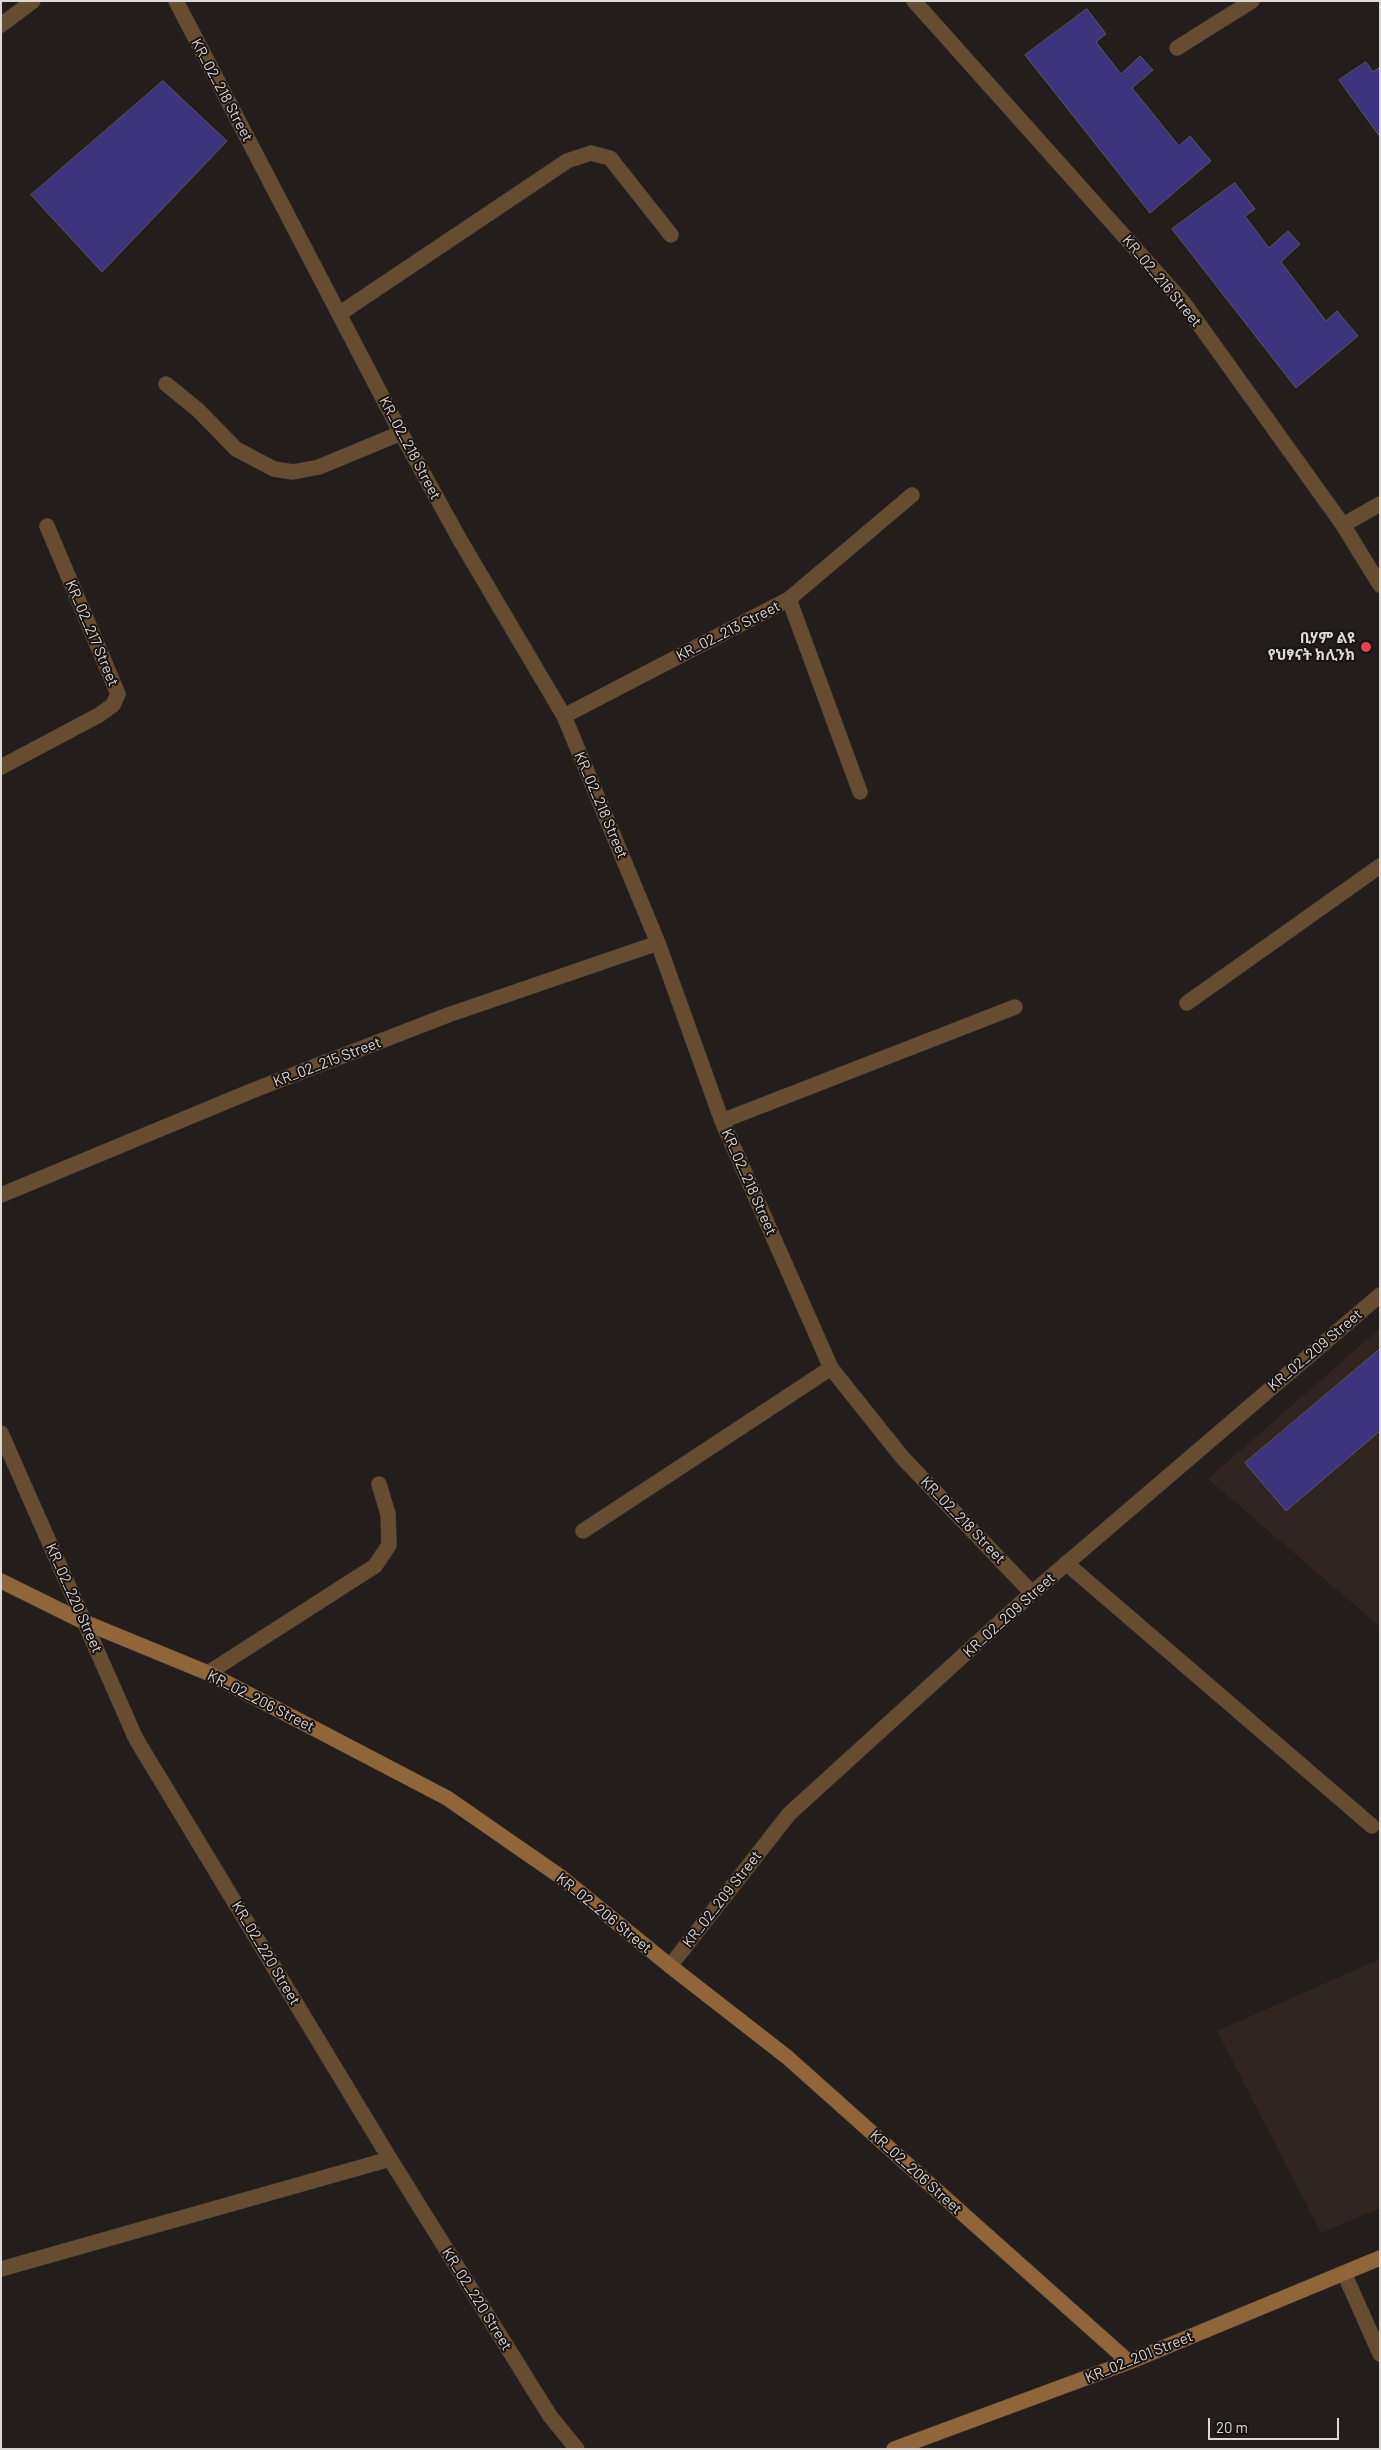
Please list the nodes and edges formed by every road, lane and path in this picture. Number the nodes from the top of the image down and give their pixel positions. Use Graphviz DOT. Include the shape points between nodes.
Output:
graph roads {
  1 [pos="33,1"];
  2 [pos="176,1"];
  3 [pos="914,1"];
  4 [pos="1252,1"];
  5 [pos="1,25"];
  6 [pos="1176,48"];
  7 [pos="671,235"];
  8 [pos="339,314"];
  9 [pos="166,384"];
  10 [pos="402,433"];
  11 [pos="912,495"];
  12 [pos="1380,504"];
  13 [pos="1343,525"];
  14 [pos="47,526"];
  15 [pos="1380,585"];
  16 [pos="789,599"];
  17 [pos="564,716"];
  18 [pos="1,766"];
  19 [pos="860,792"];
  20 [pos="1380,866"];
  21 [pos="658,942"];
  22 [pos="1187,1003"];
  23 [pos="1015,1008"];
  24 [pos="722,1121"];
  25 [pos="1,1195"];
  26 [pos="1380,1295"];
  27 [pos="831,1368"];
  28 [pos="1,1433"];
  29 [pos="379,1484"];
  30 [pos="583,1531"];
  31 [pos="1066,1563"];
  32 [pos="1,1581"];
  33 [pos="1032,1593"];
  34 [pos="84,1622"];
  35 [pos="208,1674"];
  36 [pos="1372,1826"];
  37 [pos="670,1966"];
  38 [pos="390,2159"];
  39 [pos="1380,2258"];
  40 [pos="1,2268"];
  41 [pos="1344,2273"];
  42 [pos="1380,2354"];
  43 [pos="1130,2362"];
  44 [pos="576,2449"];
  45 [pos="894,2449"];
  1 -- 5 [label="street"];
  2 -- 8 [label="street, KR_02_218 Street"];
  3 -- 13 [label="street, KR_02_216 Street" via="1183,302"];
  4 -- 6 [label="street"];
  7 -- 8 [label="street" via="610,158 591,153 567,161"];
  8 -- 10 [label="street, KR_02_218 Street"];
  9 -- 10 [label="street" via="198,410 236,449 274,469 293,472 319,467"];
  10 -- 17 [label="street, KR_02_218 Street" via="460,540"];
  11 -- 16 [label="street"];
  12 -- 13 [label="street"];
  13 -- 15 [label="street, KR_02_216 Street"];
  14 -- 18 [label="street, KR_02_217 Street" via="118,694 113,705"];
  16 -- 17 [label="street, KR_02_213 Street"];
  16 -- 19 [label="street, KR_02_213 Street"];
  17 -- 21 [label="street, KR_02_218 Street"];
  20 -- 22 [label="street"];
  21 -- 24 [label="street, KR_02_218 Street"];
  21 -- 25 [label="street, KR_02_215 Street" via="457,1012 254,1090"];
  23 -- 24 [label="street"];
  24 -- 27 [label="street, KR_02_218 Street"];
  26 -- 31 [label="street, KR_02_209 Street"];
  27 -- 30 [label="street"];
  27 -- 33 [label="street, KR_02_218 Street" via="902,1457"];
  28 -- 34 [label="street, KR_02_220 Street"];
  29 -- 35 [label="street" via="388,1514 389,1546 375,1566"];
  31 -- 33 [label="street, KR_02_209 Street"];
  31 -- 36 [label="street"];
  32 -- 34 [label="street, KR_02_206 Street"];
  33 -- 37 [label="street, KR_02_209 Street" via="789,1814"];
  34 -- 35 [label="street, KR_02_206 Street"];
  34 -- 38 [label="street, KR_02_220 Street" via="136,1739"];
  35 -- 37 [label="street, KR_02_206 Street" via="448,1798 561,1877"];
  37 -- 43 [label="street, KR_02_206 Street" via="787,2057"];
  38 -- 40 [label="street"];
  38 -- 44 [label="street, KR_02_220 Street" via="550,2416"];
  39 -- 41 [label="street, KR_02_201 Street"];
  41 -- 42 [label="street"];
  41 -- 43 [label="street, KR_02_201 Street"];
  43 -- 45 [label="street, KR_02_201 Street"];
}
